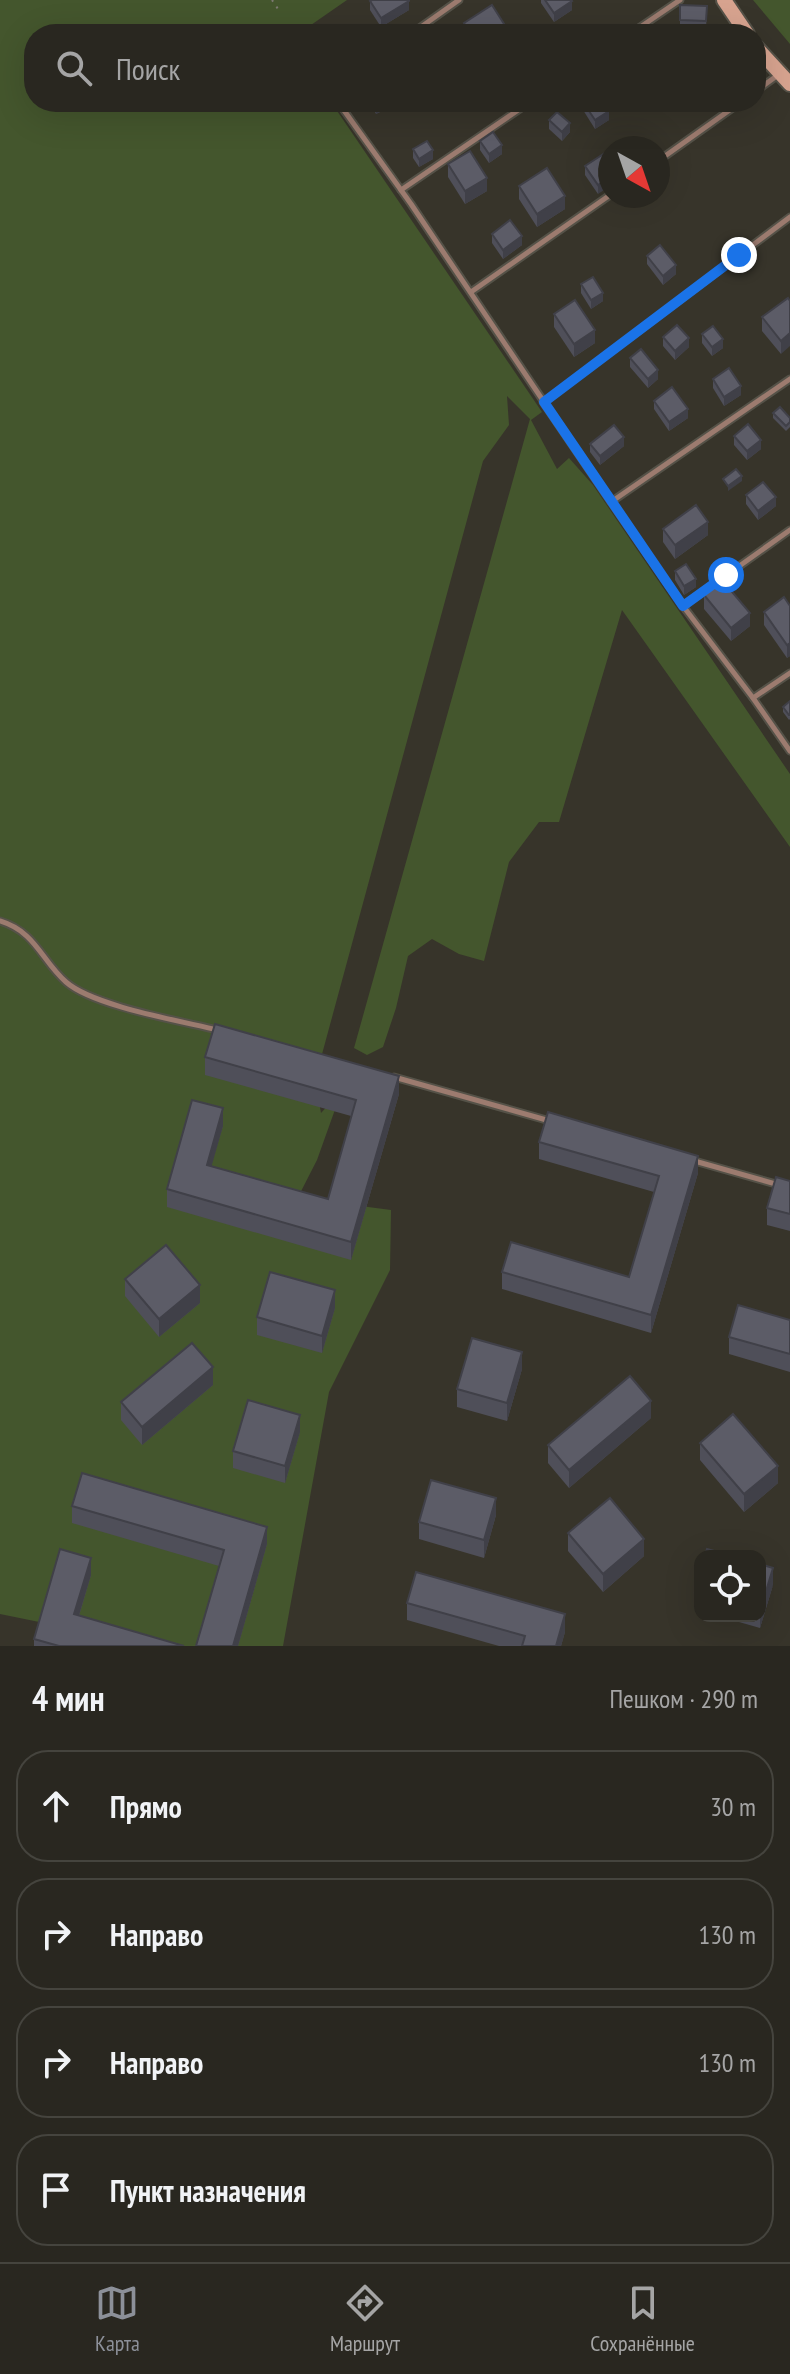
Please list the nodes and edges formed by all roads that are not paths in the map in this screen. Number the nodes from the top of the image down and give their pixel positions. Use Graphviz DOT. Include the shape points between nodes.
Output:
graph roads {
  1 [pos="459,0"];
  2 [pos="680,0"];
  3 [pos="724,0"];
  4 [pos="425,24"];
  5 [pos="645,24"];
  6 [pos="740,24"];
  7 [pos="766,58"];
  8 [pos="785,79"];
  9 [pos="766,87"];
  10 [pos="345,112"];
  11 [pos="515,112"];
  12 [pos="727,112"];
  13 [pos="670,152"];
  14 [pos="401,190"];
  15 [pos="598,203"];
  16 [pos="790,217"];
  17 [pos="471,292"];
  18 [pos="790,379"];
  19 [pos="542,402"];
  20 [pos="611,502"];
  21 [pos="790,530"];
  22 [pos="683,606"];
  23 [pos="790,673"];
  24 [pos="753,698"];
  25 [pos="790,751"];
  26 [pos="0,921"];
  27 [pos="222,1031"];
  28 [pos="384,1075"];
  29 [pos="563,1125"];
  30 [pos="684,1158"];
  31 [pos="790,1188"];
  1 -- 4 [label="lane"];
  2 -- 5 [label="lane"];
  3 -- 6 [label="street"];
  7 -- 8 [label="street"];
  8 -- 9 [label="lane"];
  10 -- 14 [label="lane"];
  11 -- 14 [label="lane"];
  12 -- 13 [label="lane"];
  14 -- 17 [label="lane"];
  15 -- 17 [label="lane"];
  16 -- 19 [label="lane"];
  17 -- 19 [label="lane"];
  18 -- 20 [label="lane"];
  19 -- 20 [label="lane"];
  20 -- 22 [label="lane"];
  21 -- 22 [label="lane"];
  22 -- 24 [label="lane"];
  23 -- 24 [label="lane"];
  24 -- 25 [label="lane"];
  26 -- 27 [label="lane" via="28,934 67,984 104,1002"];
  28 -- 29 [label="lane"];
  30 -- 31 [label="lane"];
}
